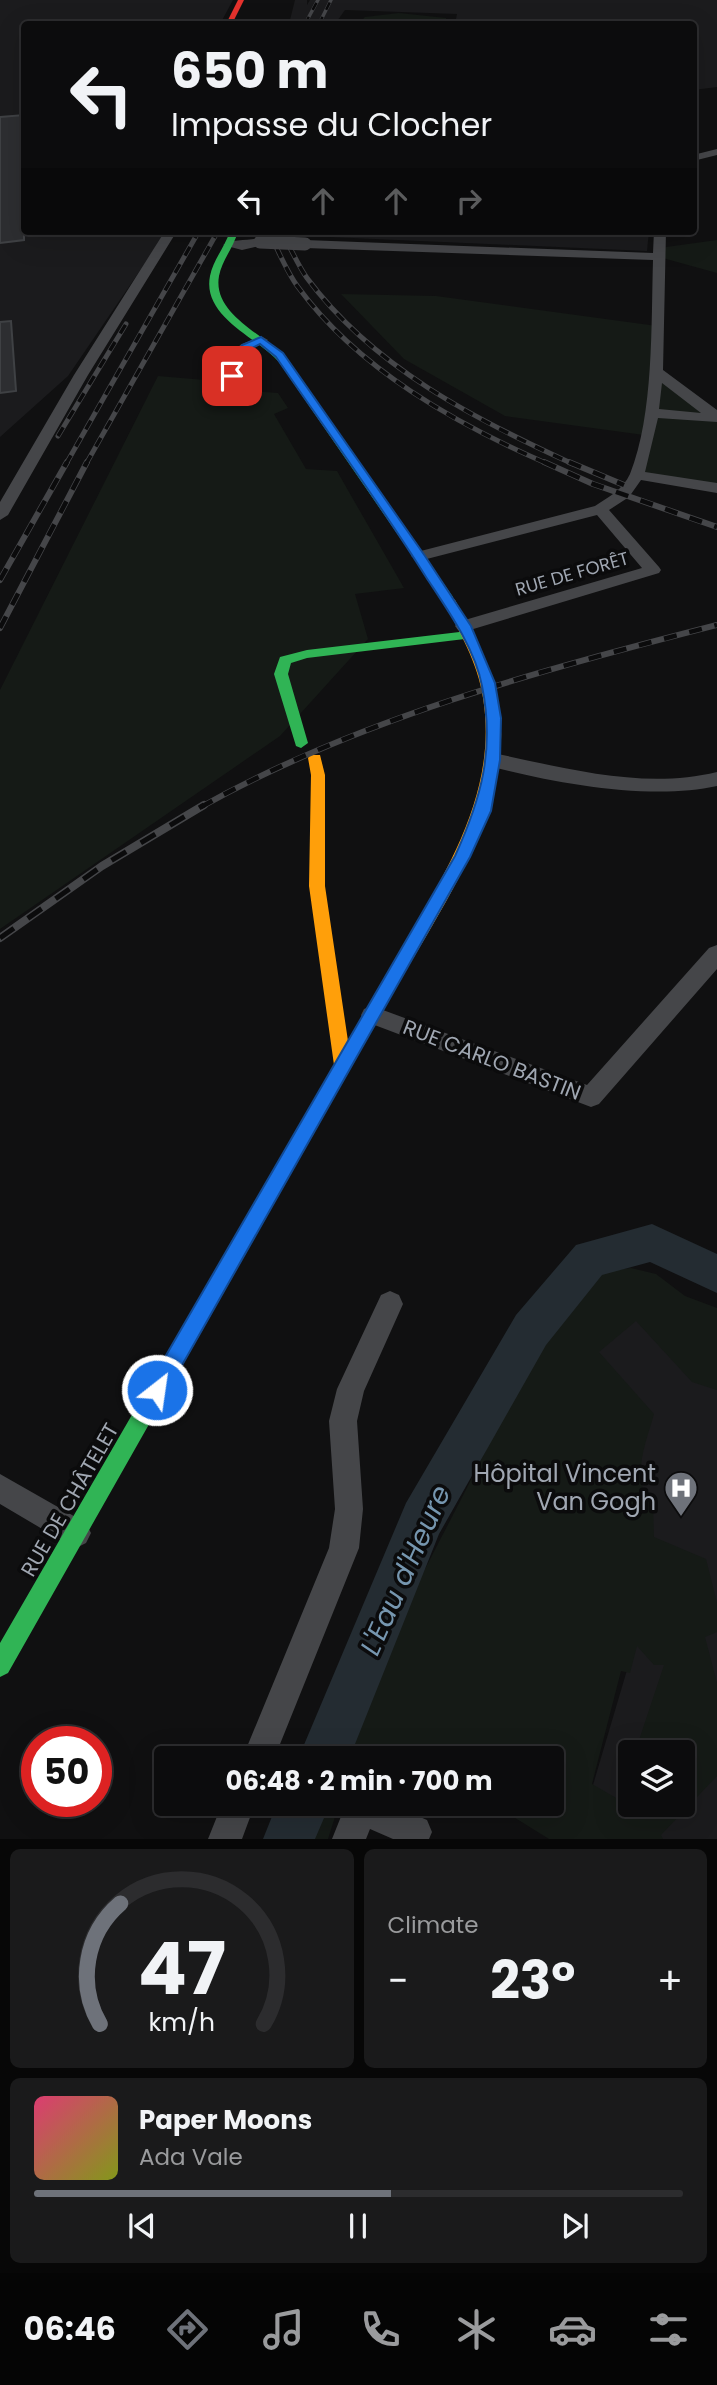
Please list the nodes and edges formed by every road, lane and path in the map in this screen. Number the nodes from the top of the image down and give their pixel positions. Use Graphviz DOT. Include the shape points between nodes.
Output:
graph roads {
  1 [pos="241,0"];
  2 [pos="230,21"];
  3 [pos="717,152"];
  4 [pos="697,157"];
  5 [pos="168,235"];
  6 [pos="660,235"];
  7 [pos="232,237"];
  8 [pos="659,257"];
  9 [pos="261,340"];
  10 [pos="656,371"];
  11 [pos="232,376"];
  12 [pos="652,413"];
  13 [pos="717,417"];
  14 [pos="637,475"];
  15 [pos="717,488"];
  16 [pos="600,509"];
  17 [pos="0,514"];
  18 [pos="419,556"];
  19 [pos="466,631"];
  20 [pos="300,743"];
  21 [pos="315,758"];
  22 [pos="493,760"];
  23 [pos="717,779"];
  24 [pos="717,954"];
  25 [pos="372,1015"];
  26 [pos="343,1065"];
  27 [pos="390,1304"];
  28 [pos="0,1488"];
  29 [pos="76,1533"];
  30 [pos="0,1665"];
  31 [pos="263,1746"];
  32 [pos="234,1816"];
  33 [pos="415,1832"];
  34 [pos="225,1839"];
  35 [pos="349,1839"];
  1 -- 2 [label="main road"];
  3 -- 4 [label="street"];
  5 -- 17 [label="street"];
  6 -- 8 [label="street"];
  7 -- 8 [label="street, bridge" via="242,246 260,242"];
  7 -- 9 [label="main road, RUE DE CHÂTELET" via="214,276 214,290 230,315"];
  8 -- 10 [label="street"];
  9 -- 11 [label="street" via="245,348"];
  9 -- 18 [label="main road, RUE DE CHÂTELET" via="279,355"];
  10 -- 12 [label="street"];
  10 -- 13 [label="street"];
  12 -- 13 [label="street"];
  12 -- 14 [label="street"];
  14 -- 15 [label="street"];
  14 -- 16 [label="street" via="624,494"];
  16 -- 18 [label="street"];
  16 -- 19 [label="street, RUE DE FORÊT" via="653,570"];
  18 -- 19 [label="main road, RUE DE CHÂTELET"];
  19 -- 20 [label="main road" via="306,653 285,660 281,674"];
  19 -- 22 [label="main road, RUE DE CHÂTELET" via="489,683"];
  21 -- 26 [label="main road" via="317,886"];
  22 -- 23 [label="street" via="638,784 678,786"];
  22 -- 25 [label="main road, RUE DE CHÂTELET" via="483,811 463,857"];
  24 -- 25 [label="street, RUE CARLO BASTIN" via="591,1097"];
  25 -- 26 [label="main road, RUE DE CHÂTELET"];
  26 -- 29 [label="main road, RUE DE CHÂTELET"];
  27 -- 31 [label="street" via="351,1389 343,1421 349,1509 344,1548"];
  28 -- 29 [label="street"];
  29 -- 30 [label="main road, RUE DE CHÂTELET"];
  32 -- 34 [label="street"];
  33 -- 35 [label="street" via="361,1808"];
}
